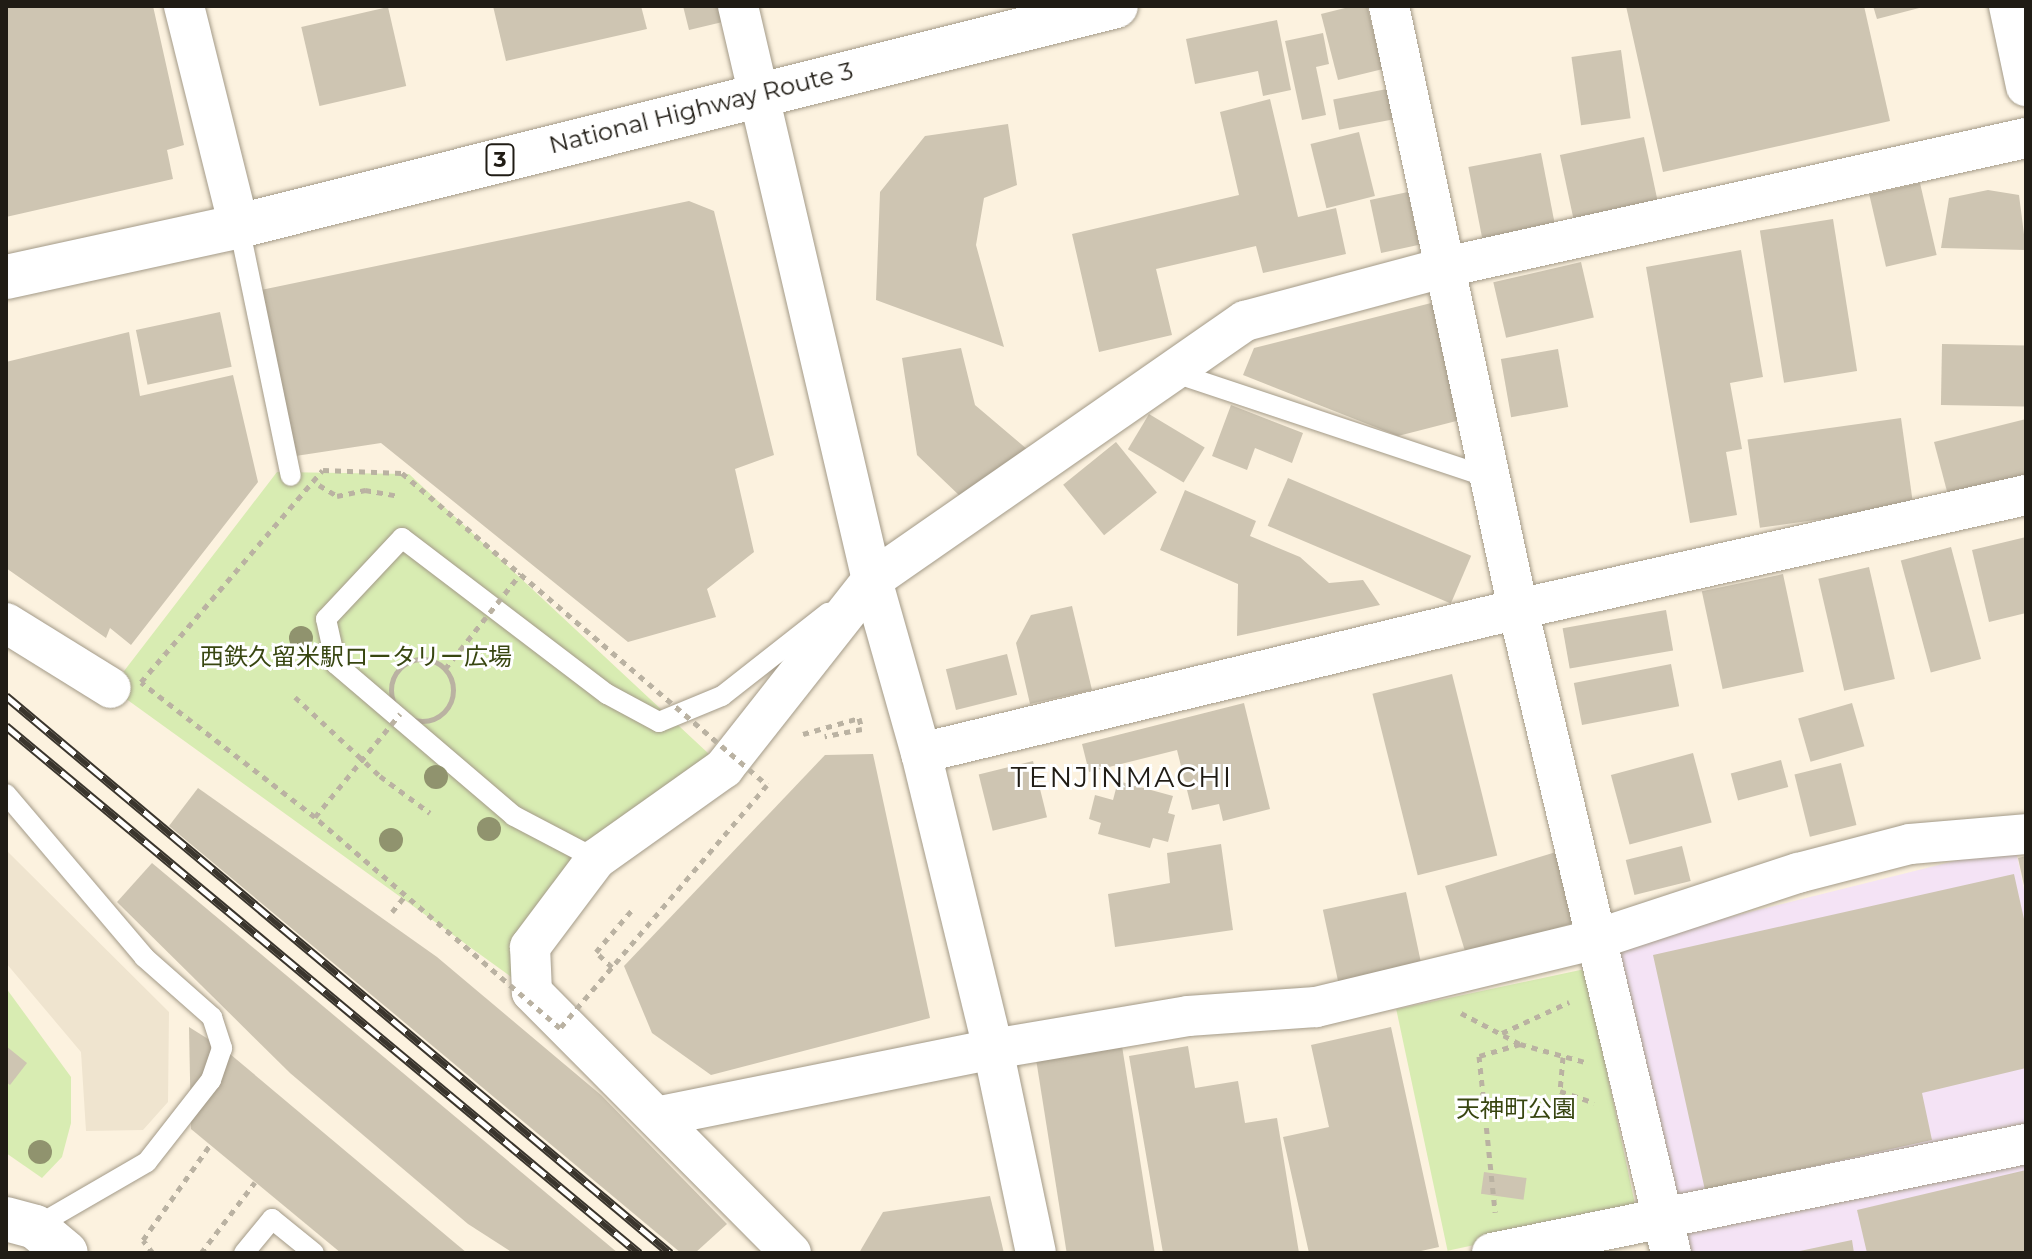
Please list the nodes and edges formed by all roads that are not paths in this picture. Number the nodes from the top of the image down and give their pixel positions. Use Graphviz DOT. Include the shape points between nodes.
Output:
graph roads {
  1 [pos="184,6"];
  2 [pos="738,6"];
  3 [pos="1116,6"];
  4 [pos="1389,6"];
  5 [pos="2009,6"];
  6 [pos="2026,86"];
  7 [pos="760,93"];
  8 [pos="2026,138"];
  9 [pos="239,226"];
  10 [pos="1446,267"];
  11 [pos="6,277"];
  12 [pos="1172,372"];
  13 [pos="291,476"];
  14 [pos="1491,478"];
  15 [pos="2026,495"];
  16 [pos="872,580"];
  17 [pos="1518,609"];
  18 [pos="6,623"];
  19 [pos="111,688"];
  20 [pos="921,753"];
  21 [pos="6,794"];
  22 [pos="2026,834"];
  23 [pos="596,859"];
  24 [pos="1597,939"];
  25 [pos="993,1049"];
  26 [pos="661,1116"];
  27 [pos="2026,1144"];
  28 [pos="36,1233"];
  29 [pos="1667,1235"];
  30 [pos="1494,1252"];
  31 [pos="244,1253"];
  32 [pos="314,1253"];
  33 [pos="791,1253"];
  34 [pos="1036,1253"];
  1 -- 9 [label="street"];
  2 -- 7 [label="street"];
  3 -- 7 [label="highway, National Highway Route 3 / 3"];
  4 -- 10 [label="street"];
  5 -- 6 [label="street"];
  7 -- 9 [label="highway, National Highway Route 3 / 3"];
  7 -- 16 [label="street"];
  8 -- 10 [label="street"];
  9 -- 11 [label="highway, National Highway Route 3 / 3"];
  9 -- 13 [label="lane"];
  10 -- 12 [label="street" via="1245,321"];
  10 -- 14 [label="street"];
  12 -- 14 [label="lane"];
  12 -- 16 [label="street"];
  14 -- 17 [label="street"];
  15 -- 17 [label="street"];
  16 -- 20 [label="street"];
  16 -- 23 [label="street" via="724,768"];
  16 -- 23 [label="lane" via="722,696 659,722 607,694 402,538 326,619 336,664 514,816"];
  17 -- 20 [label="street"];
  17 -- 24 [label="street"];
  18 -- 19 [label="street"];
  20 -- 25 [label="street"];
  21 -- 28 [label="lane" via="144,957 212,1017 222,1048 211,1080 147,1162"];
  22 -- 24 [label="street" via="1910,844 1798,873"];
  23 -- 26 [label="street" via="530,947 532,992"];
  24 -- 25 [label="street" via="1316,1007 1188,1016"];
  24 -- 29 [label="street"];
  25 -- 26 [label="street"];
  25 -- 34 [label="street"];
  26 -- 33 [label="street" via="694,1157"];
  27 -- 29 [label="street"];
  29 -- 30 [label="street"];
  31 -- 32 [label="lane" via="272,1219"];
}
